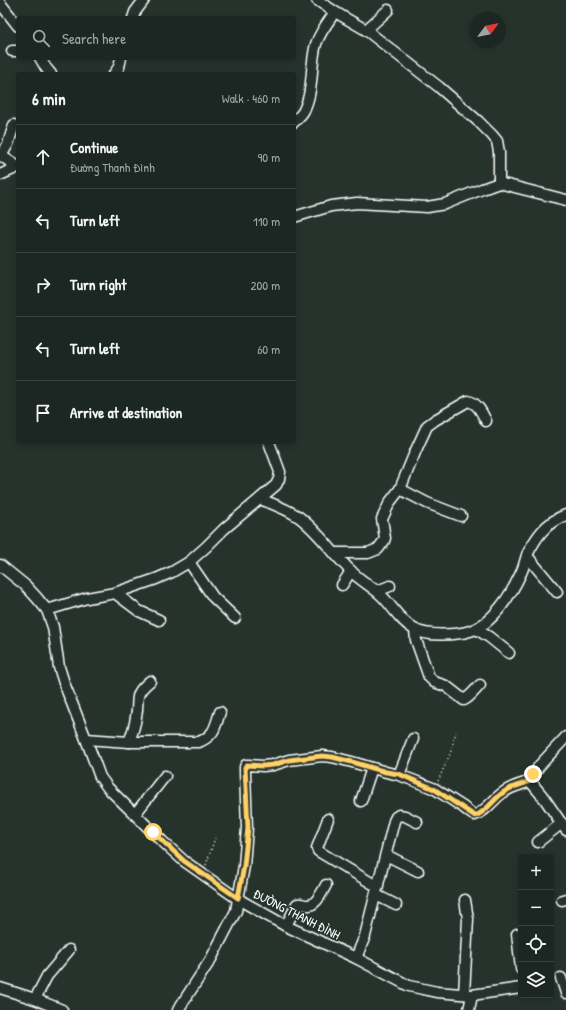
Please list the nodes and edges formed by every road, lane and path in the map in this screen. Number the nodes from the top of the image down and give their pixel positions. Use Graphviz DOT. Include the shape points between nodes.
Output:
graph roads {
  1 [pos="144,0"];
  2 [pos="317,0"];
  3 [pos="4,3"];
  4 [pos="388,10"];
  5 [pos="335,12"];
  6 [pos="134,16"];
  7 [pos="16,23"];
  8 [pos="366,30"];
  9 [pos="41,60"];
  10 [pos="120,60"];
  11 [pos="49,72"];
  12 [pos="115,72"];
  13 [pos="296,120"];
  14 [pos="14,126"];
  15 [pos="0,155"];
  16 [pos="16,166"];
  17 [pos="16,168"];
  18 [pos="0,175"];
  19 [pos="499,183"];
  20 [pos="566,200"];
  21 [pos="296,215"];
  22 [pos="486,421"];
  23 [pos="269,444"];
  24 [pos="400,489"];
  25 [pos="260,499"];
  26 [pos="566,515"];
  27 [pos="461,516"];
  28 [pos="335,553"];
  29 [pos="527,556"];
  30 [pos="189,562"];
  31 [pos="0,565"];
  32 [pos="351,571"];
  33 [pos="342,585"];
  34 [pos="390,586"];
  35 [pos="377,591"];
  36 [pos="116,592"];
  37 [pos="557,592"];
  38 [pos="47,610"];
  39 [pos="235,618"];
  40 [pos="159,620"];
  41 [pos="415,630"];
  42 [pos="478,630"];
  43 [pos="467,638"];
  44 [pos="509,653"];
  45 [pos="150,681"];
  46 [pos="480,685"];
  47 [pos="220,712"];
  48 [pos="456,732"];
  49 [pos="566,738"];
  50 [pos="86,739"];
  51 [pos="413,739"];
  52 [pos="129,742"];
  53 [pos="372,768"];
  54 [pos="399,774"];
  55 [pos="165,776"];
  56 [pos="530,781"];
  57 [pos="434,789"];
  58 [pos="361,801"];
  59 [pos="135,814"];
  60 [pos="328,819"];
  61 [pos="417,822"];
  62 [pos="564,827"];
  63 [pos="215,838"];
  64 [pos="538,842"];
  65 [pos="386,855"];
  66 [pos="418,871"];
  67 [pos="202,874"];
  68 [pos="326,885"];
  69 [pos="377,891"];
  70 [pos="238,898"];
  71 [pos="465,900"];
  72 [pos="396,905"];
  73 [pos="286,926"];
  74 [pos="517,934"];
  75 [pos="69,950"];
  76 [pos="356,958"];
  77 [pos="520,962"];
  78 [pos="559,978"];
  79 [pos="0,988"];
  80 [pos="518,988"];
  81 [pos="566,993"];
  82 [pos="468,995"];
  83 [pos="36,999"];
  84 [pos="62,1010"];
  85 [pos="178,1010"];
  86 [pos="469,1010"];
  1 -- 6 [label="street"];
  2 -- 5 [label="street"];
  3 -- 7 [label="street"];
  4 -- 8 [label="street"];
  5 -- 8 [label="street"];
  5 -- 13 [label="street" via="316,43 307,102 304,111"];
  8 -- 19 [label="street" via="439,88 492,135 498,147"];
  9 -- 11 [label="street"];
  10 -- 12 [label="street"];
  14 -- 15 [label="street" via="8,144"];
  15 -- 16 [label="street"];
  17 -- 18 [label="street"];
  19 -- 20 [label="street"];
  19 -- 21 [label="street" via="444,204 427,207 357,204 331,206"];
  22 -- 24 [label="street" via="473,402 468,401 427,426"];
  23 -- 25 [label="street" via="278,465 279,479 276,486"];
  24 -- 27 [label="street"];
  24 -- 28 [label="street" via="382,519 385,538 378,549 368,554"];
  25 -- 28 [label="street" via="299,517"];
  25 -- 30 [label="street"];
  26 -- 29 [label="street" via="546,526"];
  28 -- 32 [label="street"];
  29 -- 37 [label="street"];
  29 -- 42 [label="street" via="511,592 493,616"];
  30 -- 36 [label="street" via="156,579"];
  30 -- 39 [label="street" via="213,597"];
  31 -- 38 [label="street, ĐƯỜNG THANH ĐÌNH" via="26,586"];
  32 -- 33 [label="street"];
  32 -- 35 [label="street"];
  34 -- 35 [label="street"];
  35 -- 41 [label="street" via="403,621"];
  36 -- 38 [label="street"];
  36 -- 40 [label="street" via="138,611"];
  38 -- 50 [label="street, ĐƯỜNG THANH ĐÌNH" via="64,683"];
  41 -- 42 [label="street" via="450,634"];
  41 -- 46 [label="street" via="429,677 434,682 446,686 464,700"];
  42 -- 43 [label="street"];
  42 -- 44 [label="street"];
  45 -- 52 [label="street" via="138,693 136,716"];
  47 -- 52 [label="street" via="213,731 208,738 200,742"];
  48 -- 57 [label="path" via="450,754"];
  49 -- 56 [label="street" via="539,766"];
  50 -- 52 [label="street"];
  50 -- 59 [label="street, ĐƯỜNG THANH ĐÌNH" via="100,778"];
  51 -- 54 [label="street"];
  53 -- 54 [label="street"];
  53 -- 58 [label="street"];
  53 -- 70 [label="street" via="322,756 289,760 273,765 245,766 248,828"];
  54 -- 57 [label="street"];
  55 -- 59 [label="street"];
  56 -- 57 [label="street" via="503,792 475,816"];
  56 -- 62 [label="street"];
  59 -- 67 [label="street, ĐƯỜNG THANH ĐÌNH" via="184,861"];
  60 -- 69 [label="street" via="318,851"];
  61 -- 65 [label="street" via="405,816 396,817"];
  62 -- 64 [label="street"];
  63 -- 67 [label="path"];
  65 -- 66 [label="street"];
  65 -- 69 [label="street"];
  67 -- 70 [label="street, ĐƯỜNG THANH ĐÌNH"];
  68 -- 73 [label="street" via="313,904 297,904"];
  69 -- 72 [label="street"];
  69 -- 76 [label="street" via="365,936"];
  70 -- 73 [label="street, ĐƯỜNG THANH ĐÌNH"];
  70 -- 85 [label="street" via="236,911 212,959"];
  71 -- 82 [label="street" via="468,919"];
  73 -- 76 [label="street, ĐƯỜNG THANH ĐÌNH"];
  74 -- 77 [label="street"];
  75 -- 83 [label="street" via="47,976"];
  76 -- 82 [label="street, ĐƯỜNG THANH ĐÌNH" via="409,986"];
  78 -- 81 [label="street"];
  79 -- 83 [label="street"];
  80 -- 82 [label="street, ĐƯỜNG THANH ĐÌNH"];
  82 -- 86 [label="street"];
  83 -- 84 [label="street"];
}
